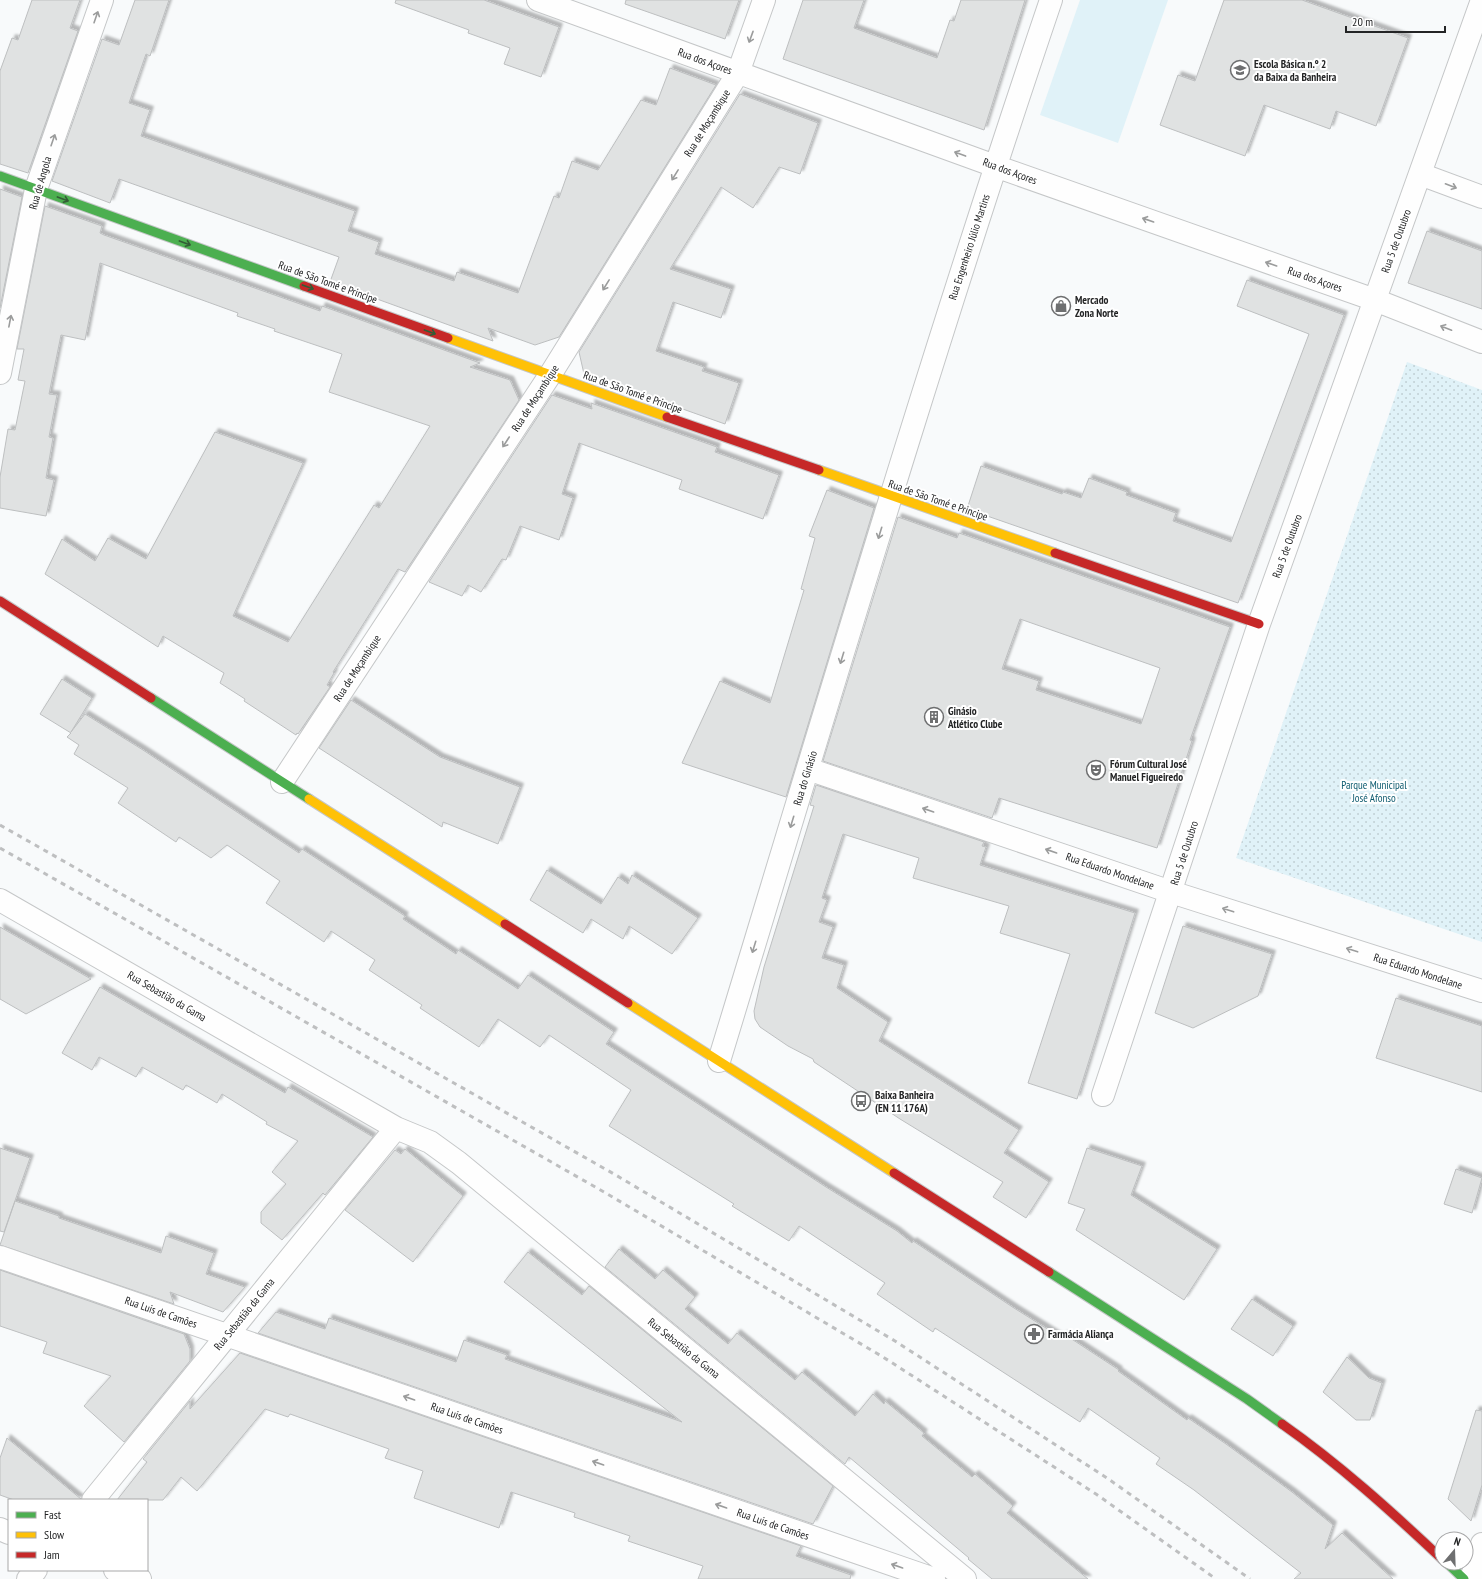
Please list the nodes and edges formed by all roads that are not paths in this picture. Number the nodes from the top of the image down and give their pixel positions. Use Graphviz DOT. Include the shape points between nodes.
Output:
graph roads {
  1 [pos="102,0"];
  2 [pos="538,0"];
  3 [pos="764,0"];
  4 [pos="1051,0"];
  5 [pos="1482,0"];
  6 [pos="738,73"];
  7 [pos="995,166"];
  8 [pos="1420,174"];
  9 [pos="0,176"];
  10 [pos="36,189"];
  11 [pos="1482,197"];
  12 [pos="1374,300"];
  13 [pos="1482,342"];
  14 [pos="0,373"];
  15 [pos="550,375"];
  16 [pos="891,496"];
  17 [pos="0,601"];
  18 [pos="1259,624"];
  19 [pos="808,769"];
  20 [pos="282,782"];
  21 [pos="1171,892"];
  22 [pos="0,900"];
  23 [pos="1482,992"];
  24 [pos="719,1061"];
  25 [pos="1103,1095"];
  26 [pos="396,1128"];
  27 [pos="0,1257"];
  28 [pos="227,1335"];
  29 [pos="94,1499"];
  30 [pos="1482,1544"];
  31 [pos="1434,1551"];
  32 [pos="35,1571"];
  33 [pos="118,1571"];
  34 [pos="1456,1571"];
  35 [pos="28,1579"];
  36 [pos="140,1579"];
  37 [pos="934,1579"];
  38 [pos="965,1579"];
  39 [pos="1464,1579"];
  40 [pos="1471,1579"];
  10 -- 1 [label="street, Rua de Angola, one-way"];
  2 -- 6 [label="street, Rua dos Açores"];
  3 -- 6 [label="street, Rua de Moçambique, one-way"];
  4 -- 7 [label="street, Rua Engenheiro Júlio Martins"];
  5 -- 8 [label="street, Rua 5 de Outubro"];
  7 -- 6 [label="street, Rua dos Açores, one-way"];
  6 -- 15 [label="street, Rua de Moçambique, one-way"];
  12 -- 7 [label="street, Rua dos Açores, one-way"];
  7 -- 16 [label="street, Rua Engenheiro Júlio Martins"];
  8 -- 11 [label="street, one-way"];
  8 -- 12 [label="street, Rua 5 de Outubro"];
  9 -- 10 [label="main road, Rua de São Tomé e Principe"];
  14 -- 10 [label="street, Rua de Angola, one-way"];
  10 -- 15 [label="main road, Rua de São Tomé e Principe, one-way"];
  13 -- 12 [label="street, Rua dos Açores, one-way"];
  12 -- 18 [label="street, Rua 5 de Outubro"];
  15 -- 16 [label="main road, Rua de São Tomé e Principe"];
  15 -- 20 [label="street, Rua de Moçambique, one-way"];
  16 -- 18 [label="main road, Rua de São Tomé e Principe"];
  16 -- 19 [label="street, Rua do Ginásio, one-way"];
  17 -- 20 [label="main road"];
  18 -- 21 [label="street, Rua 5 de Outubro"];
  21 -- 19 [label="street, Rua Eduardo Mondelane, one-way"];
  19 -- 24 [label="street, Rua do Ginásio, one-way"];
  20 -- 24 [label="main road"];
  23 -- 21 [label="street, Rua Eduardo Mondelane, one-way"];
  21 -- 25 [label="street, Rua 5 de Outubro"];
  22 -- 26 [label="street, Rua Sebastião da Gama"];
  24 -- 31 [label="main road" via="1247,1399 1316,1449 1389,1509"];
  26 -- 28 [label="street, Rua Sebastião da Gama"];
  26 -- 38 [label="street, Rua Sebastião da Gama" via="430,1142 459,1163"];
  27 -- 28 [label="street, Rua Luis de Camões"];
  28 -- 29 [label="street, Rua Sebastião da Gama"];
  37 -- 28 [label="street, Rua Luis de Camões, one-way"];
  30 -- 40 [label="street"];
  32 -- 35 [label="street"];
  33 -- 36 [label="street"];
  34 -- 39 [label="main road"];
}
